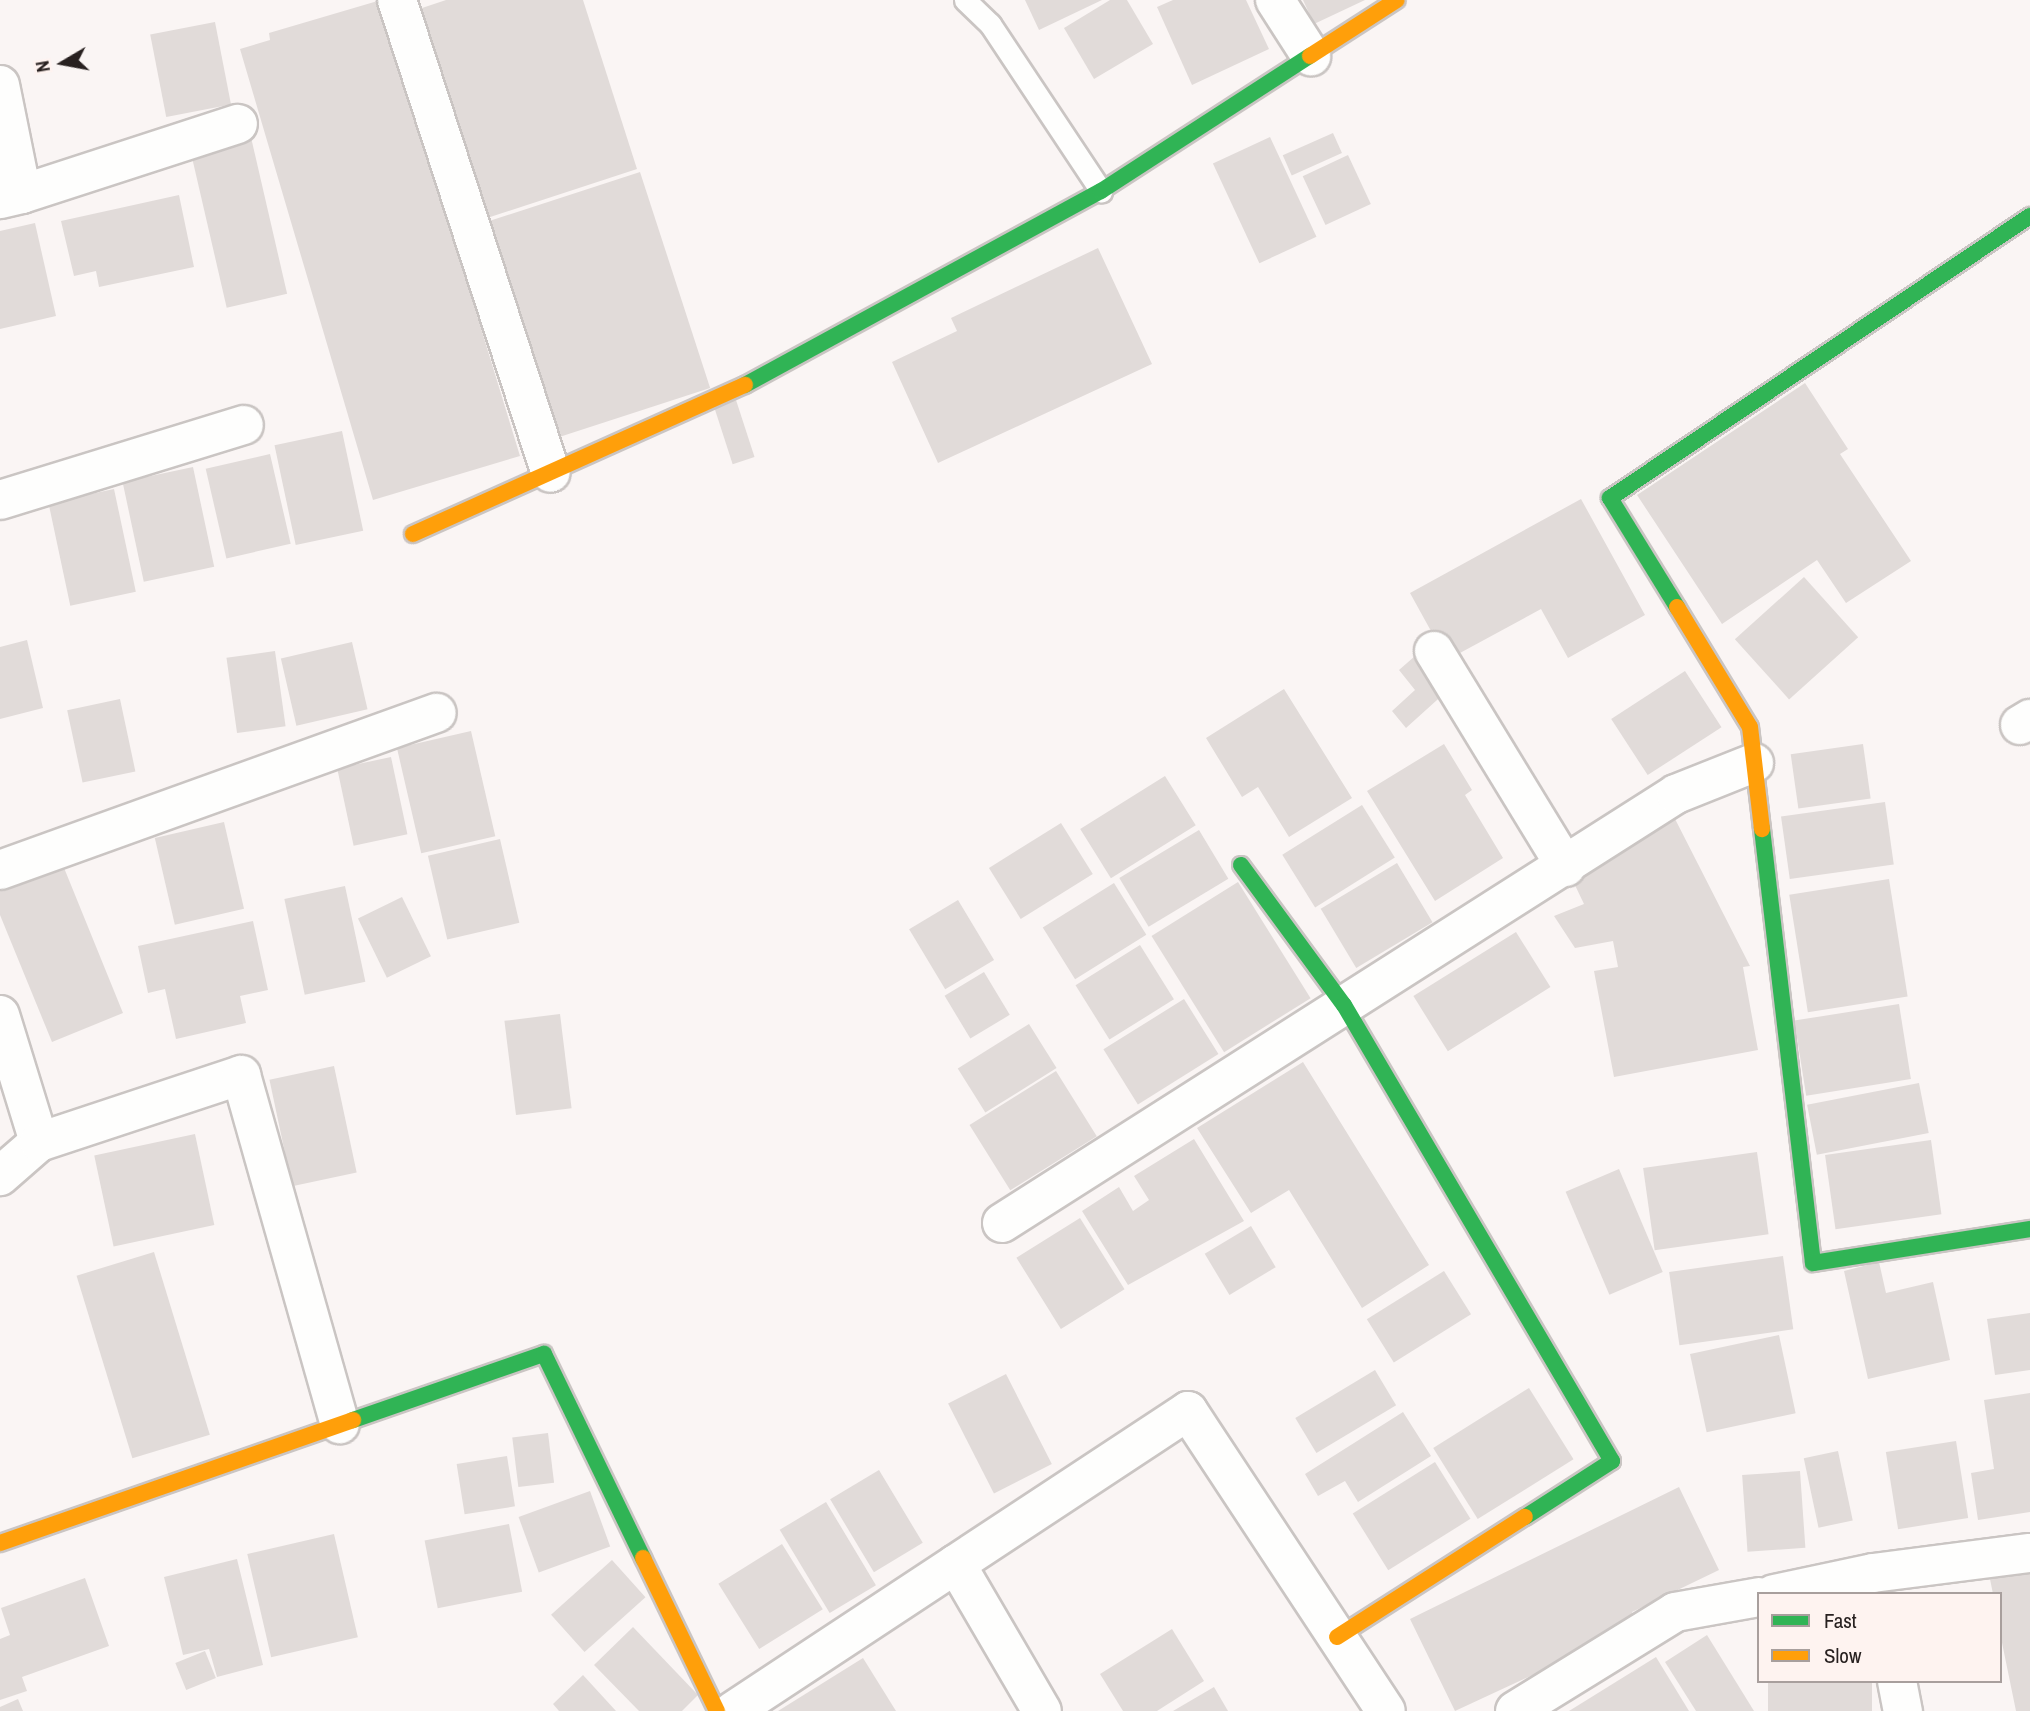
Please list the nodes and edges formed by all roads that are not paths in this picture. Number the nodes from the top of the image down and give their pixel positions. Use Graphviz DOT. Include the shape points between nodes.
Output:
graph roads {
  1 [pos="397,0"];
  2 [pos="965,0"];
  3 [pos="1275,0"];
  4 [pos="1397,0"];
  5 [pos="1311,56"];
  6 [pos="0,85"];
  7 [pos="238,124"];
  8 [pos="1101,191"];
  9 [pos="11,196"];
  10 [pos="2030,216"];
  11 [pos="244,425"];
  12 [pos="551,473"];
  13 [pos="0,500"];
  14 [pos="413,534"];
  15 [pos="1434,651"];
  16 [pos="437,713"];
  17 [pos="1754,763"];
  18 [pos="1241,865"];
  19 [pos="1566,867"];
  20 [pos="0,870"];
  21 [pos="1344,1005"];
  22 [pos="0,1015"];
  23 [pos="38,1142"];
  24 [pos="0,1176"];
  25 [pos="1002,1223"];
  26 [pos="2030,1229"];
  27 [pos="340,1424"];
  28 [pos="0,1543"];
  29 [pos="2030,1553"];
  30 [pos="956,1564"];
  31 [pos="1875,1583"];
  32 [pos="1792,1592"];
  33 [pos="1757,1597"];
  34 [pos="1337,1637"];
  35 [pos="1897,1683"];
  36 [pos="717,1711"];
  37 [pos="733,1711"];
  38 [pos="1042,1711"];
  39 [pos="1386,1711"];
  40 [pos="1515,1711"];
  41 [pos="1903,1711"];
  1 -- 12 [label="street"];
  2 -- 8 [label="lane" via="990,24"];
  3 -- 5 [label="street"];
  4 -- 5 [label="street"];
  5 -- 8 [label="street"];
  6 -- 9 [label="street"];
  7 -- 9 [label="street"];
  8 -- 12 [label="street" via="753,382"];
  10 -- 17 [label="street" via="1610,498 1750,727"];
  11 -- 13 [label="street"];
  12 -- 14 [label="street"];
  15 -- 19 [label="street"];
  16 -- 20 [label="street"];
  17 -- 19 [label="street" via="1676,794"];
  17 -- 26 [label="street" via="1813,1263"];
  18 -- 21 [label="street"];
  19 -- 21 [label="street"];
  21 -- 25 [label="street"];
  21 -- 34 [label="street" via="1612,1461"];
  22 -- 23 [label="street"];
  23 -- 24 [label="street"];
  23 -- 27 [label="street" via="241,1075"];
  27 -- 28 [label="street"];
  27 -- 36 [label="street" via="544,1354"];
  29 -- 31 [label="street"];
  30 -- 34 [label="street" via="1188,1411"];
  30 -- 37 [label="street"];
  30 -- 38 [label="street"];
  31 -- 32 [label="street"];
  33 -- 40 [label="street" via="1675,1612"];
  34 -- 39 [label="street"];
  35 -- 41 [label="street"];
}
